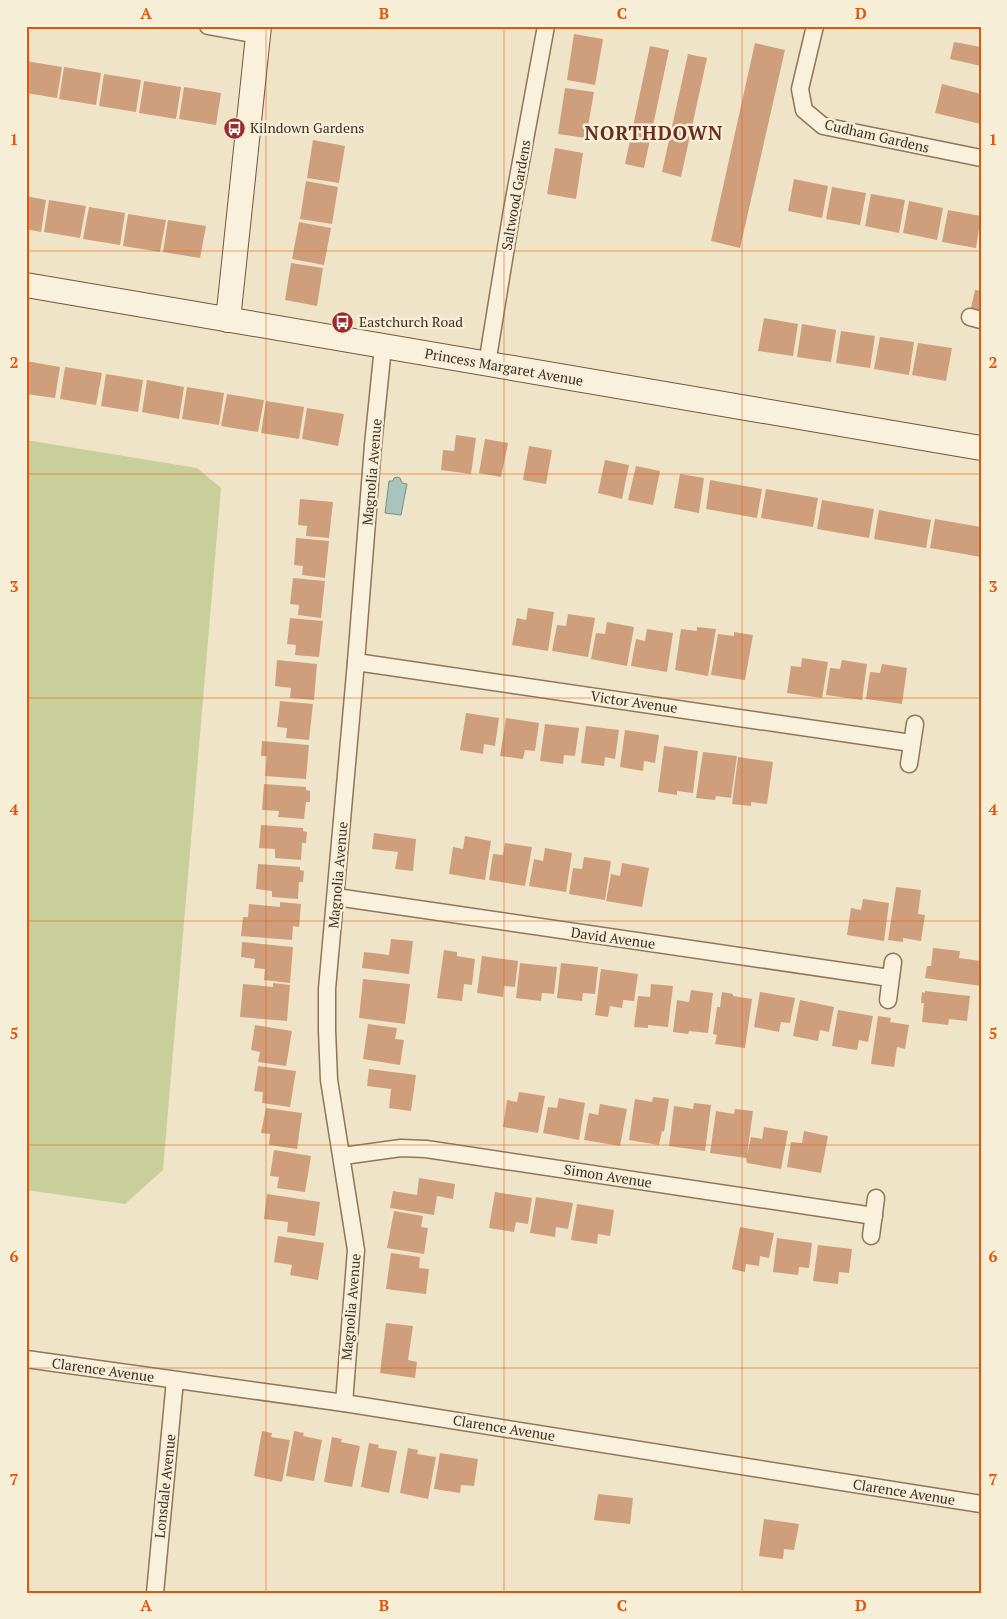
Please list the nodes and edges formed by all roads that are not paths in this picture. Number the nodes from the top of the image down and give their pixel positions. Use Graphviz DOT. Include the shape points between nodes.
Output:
graph roads {
  1 [pos="208,26"];
  2 [pos="546,26"];
  3 [pos="815,26"];
  4 [pos="259,31"];
  5 [pos="981,158"];
  6 [pos="26,285"];
  7 [pos="228,320"];
  8 [pos="383,346"];
  9 [pos="487,364"];
  10 [pos="981,448"];
  11 [pos="356,662"];
  12 [pos="915,724"];
  13 [pos="911,743"];
  14 [pos="909,764"];
  15 [pos="336,897"];
  16 [pos="888,1000"];
  17 [pos="343,1156"];
  18 [pos="876,1198"];
  19 [pos="874,1216"];
  20 [pos="871,1236"];
  21 [pos="26,1359"];
  22 [pos="175,1380"];
  23 [pos="344,1403"];
  24 [pos="981,1504"];
  25 [pos="155,1593"];
  1 -- 4 [label="street"];
  2 -- 9 [label="street, Saltwood Gardens"];
  3 -- 5 [label="street, Cudham Gardens" via="800,88 804,110 823,126"];
  4 -- 7 [label="main road"];
  6 -- 7 [label="main road, Princess Margaret Avenue"];
  7 -- 8 [label="main road, Princess Margaret Avenue"];
  8 -- 9 [label="main road, Princess Margaret Avenue"];
  8 -- 11 [label="street, Magnolia Avenue"];
  9 -- 10 [label="main road, Princess Margaret Avenue"];
  11 -- 13 [label="street, Victor Avenue"];
  11 -- 15 [label="street, Magnolia Avenue"];
  12 -- 13 [label="street"];
  13 -- 14 [label="street"];
  15 -- 16 [label="street, David Avenue" via="891,970"];
  15 -- 17 [label="street, Magnolia Avenue" via="327,989 327,1030 329,1080"];
  17 -- 19 [label="street, Simon Avenue" via="401,1148 426,1149"];
  17 -- 23 [label="street, Magnolia Avenue" via="356,1250"];
  18 -- 19 [label="street"];
  19 -- 20 [label="street"];
  21 -- 22 [label="street, Clarence Avenue"];
  22 -- 23 [label="street, Clarence Avenue"];
  22 -- 25 [label="street, Lonsdale Avenue"];
  23 -- 24 [label="street, Clarence Avenue"];
}
